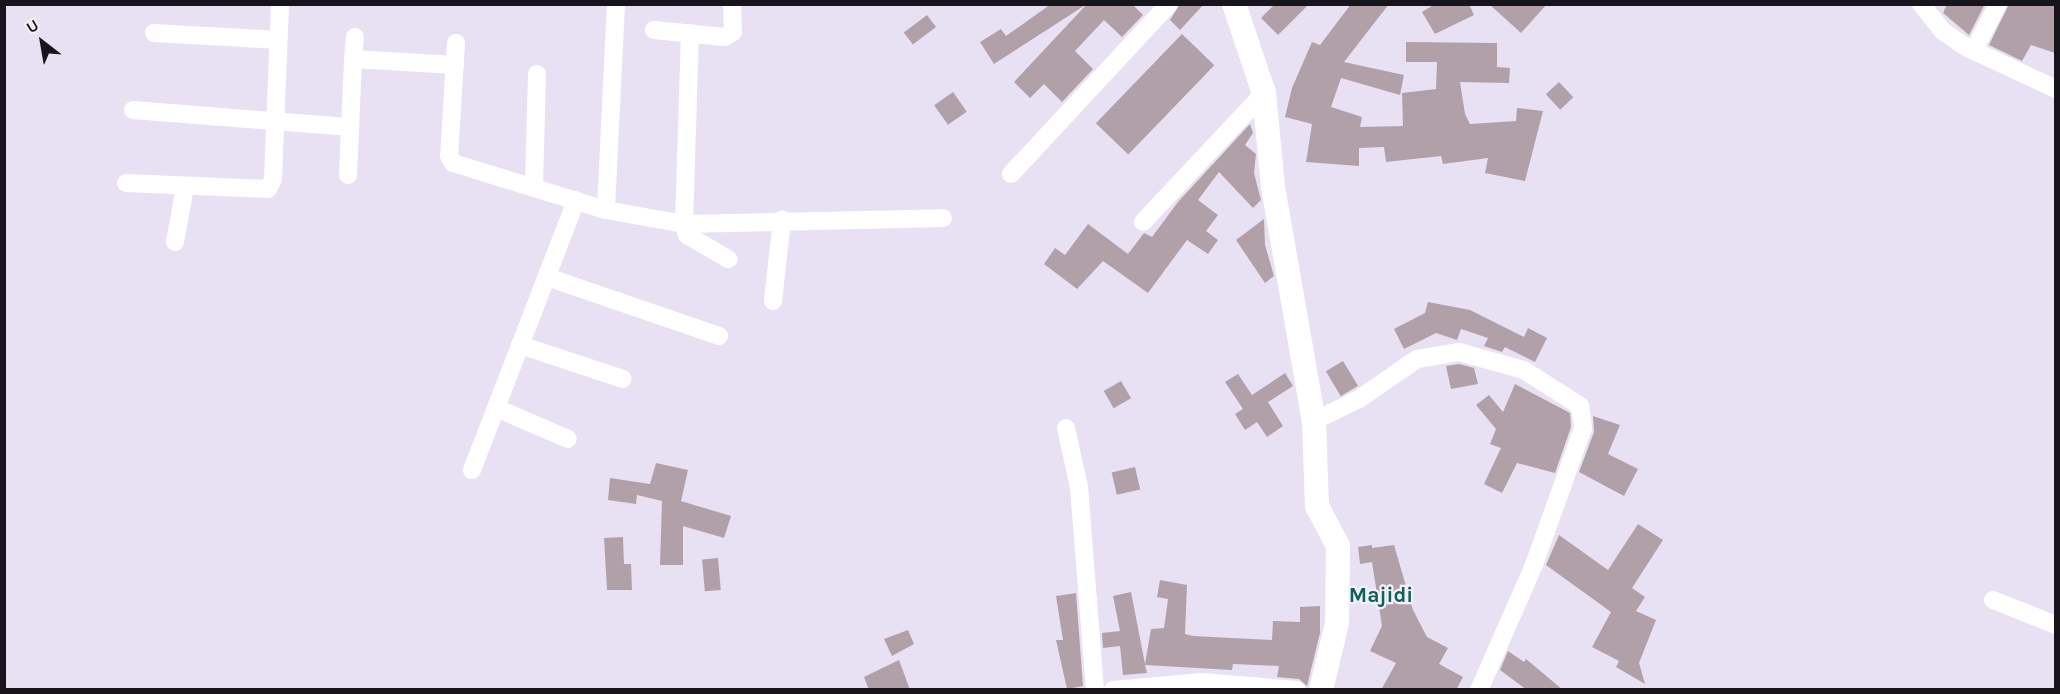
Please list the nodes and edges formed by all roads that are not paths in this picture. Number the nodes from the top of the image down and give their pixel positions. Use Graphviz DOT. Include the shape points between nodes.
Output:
graph roads {
  1 [pos="280,4"];
  2 [pos="608,4"];
  3 [pos="732,4"];
  4 [pos="1169,4"];
  5 [pos="1234,4"];
  6 [pos="1921,4"];
  7 [pos="1998,4"];
  8 [pos="616,5"];
  9 [pos="654,30"];
  10 [pos="154,33"];
  11 [pos="690,33"];
  12 [pos="355,38"];
  13 [pos="278,40"];
  14 [pos="456,43"];
  15 [pos="1974,50"];
  16 [pos="353,59"];
  17 [pos="455,65"];
  18 [pos="537,74"];
  19 [pos="2055,89"];
  20 [pos="1264,93"];
  21 [pos="133,110"];
  22 [pos="273,121"];
  23 [pos="350,127"];
  24 [pos="1011,174"];
  25 [pos="348,175"];
  26 [pos="126,183"];
  27 [pos="185,187"];
  28 [pos="534,187"];
  29 [pos="576,200"];
  30 [pos="606,210"];
  31 [pos="944,218"];
  32 [pos="782,219"];
  33 [pos="1143,222"];
  34 [pos="684,224"];
  35 [pos="175,242"];
  36 [pos="728,259"];
  37 [pos="547,277"];
  38 [pos="773,301"];
  39 [pos="719,336"];
  40 [pos="520,345"];
  41 [pos="623,379"];
  42 [pos="496,408"];
  43 [pos="1314,421"];
  44 [pos="1066,428"];
  45 [pos="568,440"];
  46 [pos="472,470"];
  47 [pos="1993,600"];
  48 [pos="2055,625"];
  49 [pos="1155,687"];
  50 [pos="1095,690"];
  51 [pos="1113,690"];
  52 [pos="1297,690"];
  53 [pos="1321,690"];
  54 [pos="1479,690"];
  1 -- 13 [label="street"];
  2 -- 8 [label="street"];
  3 -- 11 [label="street" via="733,32 725,37"];
  4 -- 24 [label="street"];
  5 -- 20 [label="street"];
  6 -- 15 [label="street" via="1944,32"];
  7 -- 15 [label="street"];
  8 -- 30 [label="street"];
  9 -- 11 [label="street"];
  10 -- 13 [label="street"];
  11 -- 34 [label="street"];
  12 -- 16 [label="street"];
  13 -- 22 [label="street"];
  14 -- 17 [label="street"];
  15 -- 19 [label="street"];
  16 -- 17 [label="street"];
  16 -- 23 [label="street"];
  17 -- 28 [label="street" via="450,160"];
  18 -- 28 [label="street"];
  20 -- 33 [label="street"];
  20 -- 43 [label="street" via="1272,187"];
  21 -- 22 [label="street"];
  22 -- 23 [label="street"];
  22 -- 27 [label="street" via="273,179 268,189"];
  23 -- 25 [label="street"];
  26 -- 27 [label="street"];
  27 -- 35 [label="street"];
  28 -- 29 [label="street"];
  29 -- 30 [label="street"];
  29 -- 37 [label="street"];
  30 -- 34 [label="street"];
  31 -- 32 [label="street"];
  32 -- 34 [label="street"];
  32 -- 38 [label="street"];
  34 -- 36 [label="street" via="687,235"];
  37 -- 39 [label="street"];
  37 -- 40 [label="street"];
  40 -- 41 [label="street"];
  40 -- 42 [label="street"];
  42 -- 45 [label="street"];
  42 -- 46 [label="street"];
  43 -- 53 [label="street" via="1317,506 1338,546 1337,623"];
  43 -- 54 [label="street" via="1359,399 1417,360 1459,351 1524,370 1569,395 1585,417 1534,565"];
  44 -- 50 [label="street" via="1079,487"];
  47 -- 48 [label="street"];
  49 -- 51 [label="street"];
  49 -- 52 [label="street" via="1241,683"];
}
